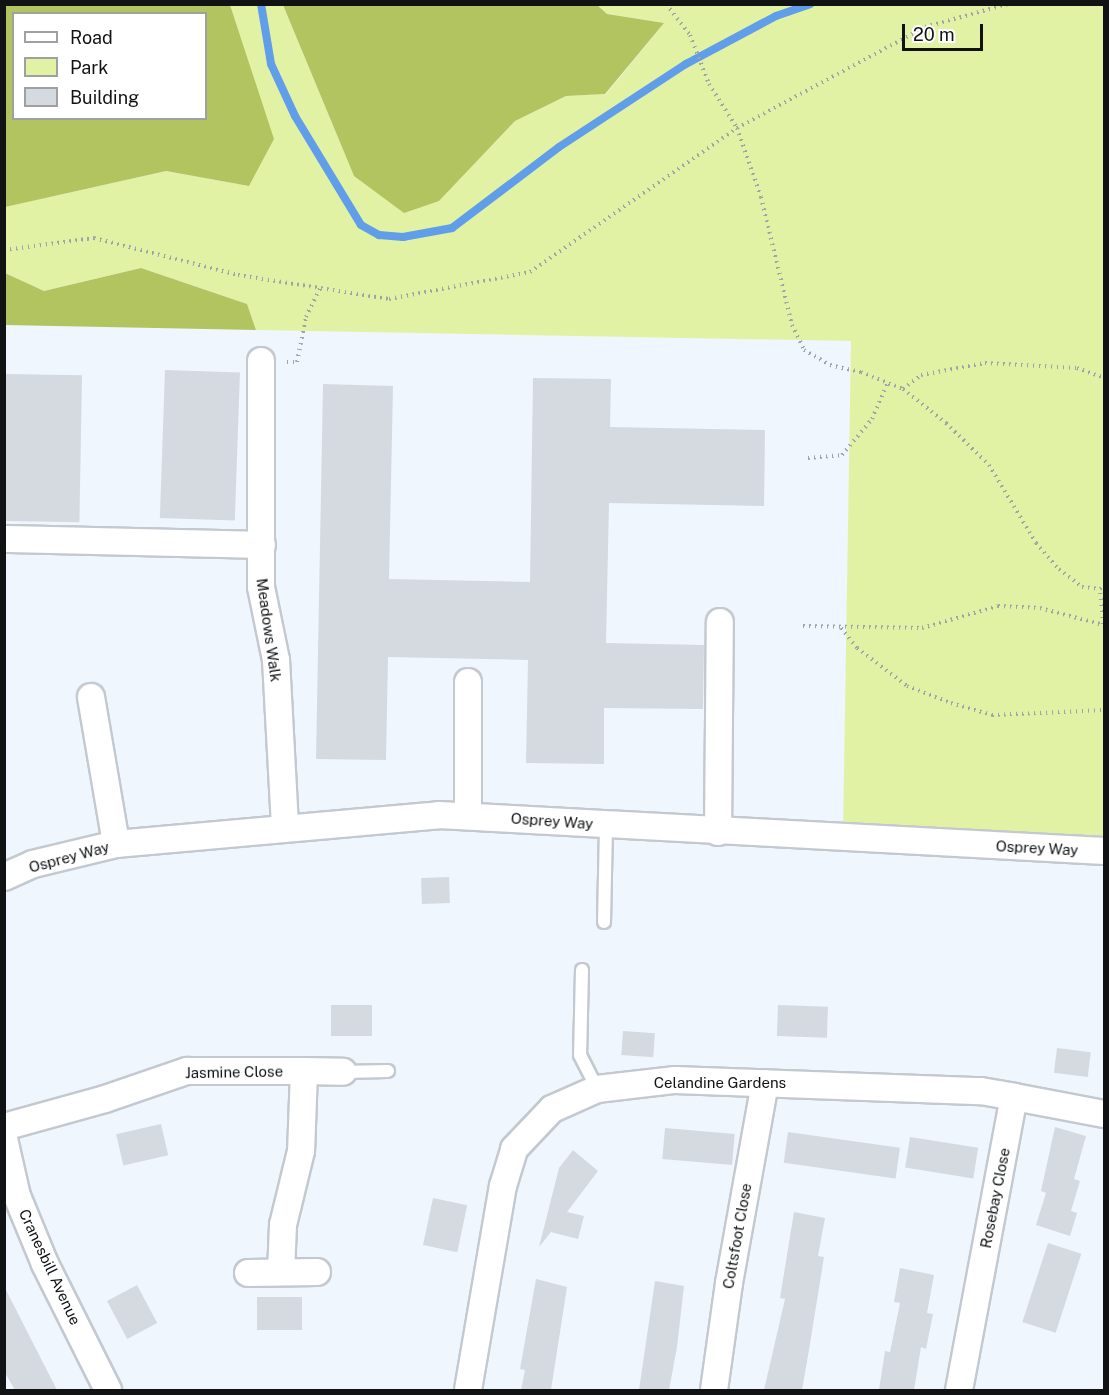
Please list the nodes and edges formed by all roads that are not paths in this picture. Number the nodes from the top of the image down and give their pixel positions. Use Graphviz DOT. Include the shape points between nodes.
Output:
graph roads {
  1 [pos="261,361"];
  2 [pos="4,539"];
  3 [pos="262,545"];
  4 [pos="720,622"];
  5 [pos="468,682"];
  6 [pos="91,697"];
  7 [pos="468,816"];
  8 [pos="606,824"];
  9 [pos="285,827"];
  10 [pos="718,832"];
  11 [pos="116,844"];
  12 [pos="1104,851"];
  13 [pos="4,877"];
  14 [pos="604,922"];
  15 [pos="582,970"];
  16 [pos="304,1071"];
  17 [pos="388,1071"];
  18 [pos="343,1072"];
  19 [pos="765,1083"];
  20 [pos="597,1089"];
  21 [pos="1014,1097"];
  22 [pos="1104,1114"];
  23 [pos="4,1127"];
  24 [pos="4,1139"];
  25 [pos="281,1272"];
  26 [pos="317,1272"];
  27 [pos="248,1273"];
  28 [pos="108,1390"];
  29 [pos="468,1390"];
  30 [pos="714,1390"];
  31 [pos="959,1390"];
  1 -- 3 [label="street, Meadows Walk"];
  2 -- 3 [label="street"];
  3 -- 9 [label="street, Meadows Walk" via="261,587 276,660"];
  4 -- 10 [label="street"];
  5 -- 7 [label="street"];
  6 -- 11 [label="street"];
  7 -- 8 [label="street, Osprey Way"];
  7 -- 9 [label="street, Osprey Way"];
  8 -- 10 [label="street, Osprey Way"];
  8 -- 14 [label="lane"];
  9 -- 11 [label="street, Osprey Way"];
  10 -- 12 [label="street, Osprey Way"];
  11 -- 13 [label="street, Osprey Way" via="33,864"];
  15 -- 20 [label="lane" via="580,1055"];
  16 -- 18 [label="street"];
  16 -- 23 [label="street, Jasmine Close" via="187,1071"];
  16 -- 25 [label="street, Jasmine Close" via="301,1151 283,1225"];
  17 -- 18 [label="lane"];
  19 -- 20 [label="street, Celandine Gardens" via="675,1080"];
  19 -- 21 [label="street, Celandine Gardens" via="981,1091"];
  19 -- 30 [label="street, Coltsfoot Close"];
  20 -- 29 [label="street, Celandine Gardens" via="552,1109 514,1149 503,1186"];
  21 -- 22 [label="street"];
  21 -- 31 [label="street, Rosebay Close"];
  24 -- 28 [label="street, Cranesbill Avenue" via="17,1196 45,1264"];
  25 -- 26 [label="street"];
  25 -- 27 [label="street"];
}
